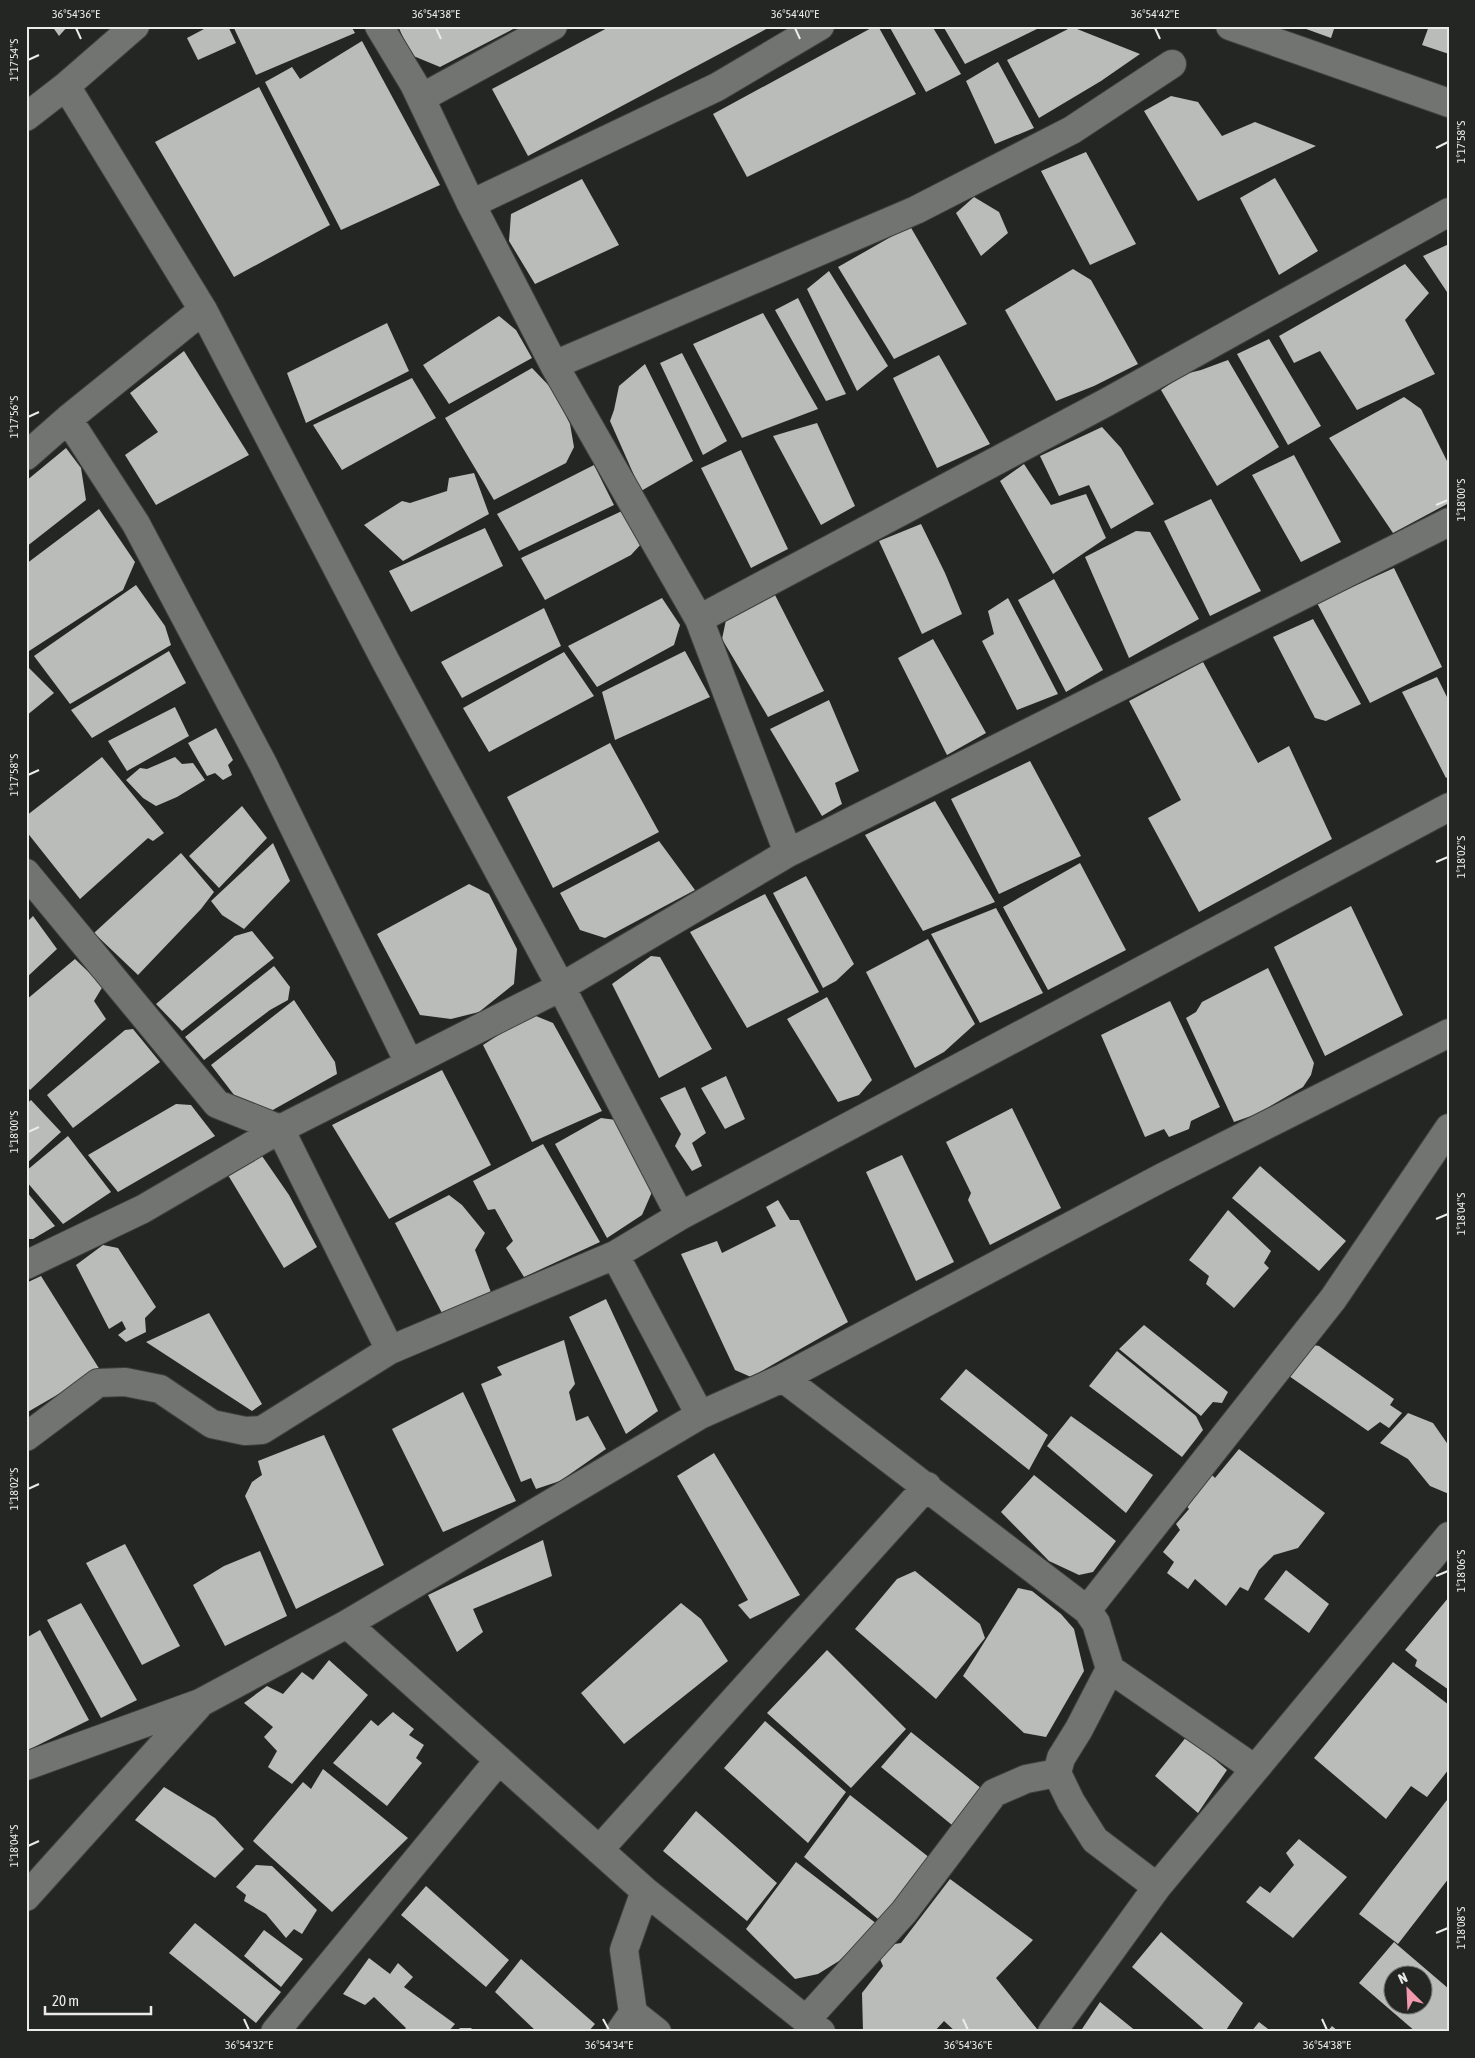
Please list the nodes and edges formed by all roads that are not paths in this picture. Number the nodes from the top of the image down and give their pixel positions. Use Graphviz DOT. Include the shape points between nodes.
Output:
graph roads {
  1 [pos="135,26"];
  2 [pos="379,26"];
  3 [pos="553,26"];
  4 [pos="820,26"];
  5 [pos="1230,26"];
  6 [pos="1172,64"];
  7 [pos="66,86"];
  8 [pos="421,98"];
  9 [pos="1449,103"];
  10 [pos="26,117"];
  11 [pos="471,204"];
  12 [pos="1449,212"];
  13 [pos="203,310"];
  14 [pos="554,365"];
  15 [pos="68,419"];
  16 [pos="26,456"];
  17 [pos="1449,522"];
  18 [pos="699,619"];
  19 [pos="1449,807"];
  20 [pos="788,853"];
  21 [pos="26,873"];
  22 [pos="562,987"];
  23 [pos="1449,1033"];
  24 [pos="409,1063"];
  25 [pos="1449,1128"];
  26 [pos="280,1129"];
  27 [pos="680,1216"];
  28 [pos="615,1254"];
  29 [pos="26,1265"];
  30 [pos="390,1350"];
  31 [pos="784,1378"];
  32 [pos="700,1415"];
  33 [pos="26,1438"];
  34 [pos="927,1486"];
  35 [pos="1449,1536"];
  36 [pos="1087,1610"];
  37 [pos="347,1624"];
  38 [pos="1110,1669"];
  39 [pos="200,1703"];
  40 [pos="499,1760"];
  41 [pos="26,1766"];
  42 [pos="1255,1769"];
  43 [pos="1057,1773"];
  44 [pos="599,1850"];
  45 [pos="1157,1887"];
  46 [pos="645,1891"];
  47 [pos="26,1898"];
  48 [pos="626,2022"];
  49 [pos="813,2026"];
  50 [pos="275,2032"];
  51 [pos="658,2032"];
  52 [pos="1052,2032"];
  1 -- 7 [label="street"];
  2 -- 8 [label="street"];
  3 -- 8 [label="street"];
  4 -- 11 [label="street" via="717,87"];
  5 -- 9 [label="street"];
  6 -- 14 [label="street" via="1072,130 916,210"];
  7 -- 10 [label="street"];
  7 -- 13 [label="street"];
  8 -- 11 [label="street"];
  11 -- 14 [label="street"];
  12 -- 18 [label="street" via="1107,402"];
  13 -- 15 [label="street"];
  13 -- 22 [label="street" via="391,670"];
  14 -- 18 [label="street"];
  15 -- 16 [label="street"];
  15 -- 24 [label="street" via="145,542 262,764"];
  17 -- 20 [label="street"];
  18 -- 20 [label="street"];
  19 -- 27 [label="street"];
  20 -- 22 [label="street"];
  21 -- 26 [label="street" via="217,1104"];
  22 -- 24 [label="street"];
  22 -- 27 [label="street"];
  23 -- 31 [label="street" via="1163,1177"];
  24 -- 26 [label="street"];
  25 -- 36 [label="street" via="1333,1299"];
  26 -- 29 [label="street" via="143,1209"];
  26 -- 30 [label="street"];
  27 -- 28 [label="street"];
  28 -- 30 [label="street"];
  28 -- 32 [label="street"];
  30 -- 33 [label="street" via="262,1430 246,1431 212,1424 160,1389 125,1382 98,1384"];
  31 -- 32 [label="street"];
  31 -- 34 [label="street"];
  32 -- 37 [label="street"];
  34 -- 36 [label="street"];
  34 -- 44 [label="street"];
  35 -- 42 [label="street"];
  36 -- 38 [label="street" via="1096,1623"];
  37 -- 39 [label="street"];
  37 -- 40 [label="street"];
  38 -- 42 [label="street"];
  38 -- 43 [label="street" via="1061,1758"];
  39 -- 41 [label="street"];
  39 -- 47 [label="street"];
  40 -- 44 [label="street"];
  40 -- 50 [label="street"];
  42 -- 45 [label="street"];
  43 -- 45 [label="street" via="1095,1840"];
  43 -- 49 [label="street" via="1026,1779 994,1793"];
  44 -- 46 [label="street"];
  45 -- 52 [label="street"];
  46 -- 48 [label="street" via="624,1950"];
  46 -- 49 [label="street"];
  48 -- 51 [label="street"];
}
